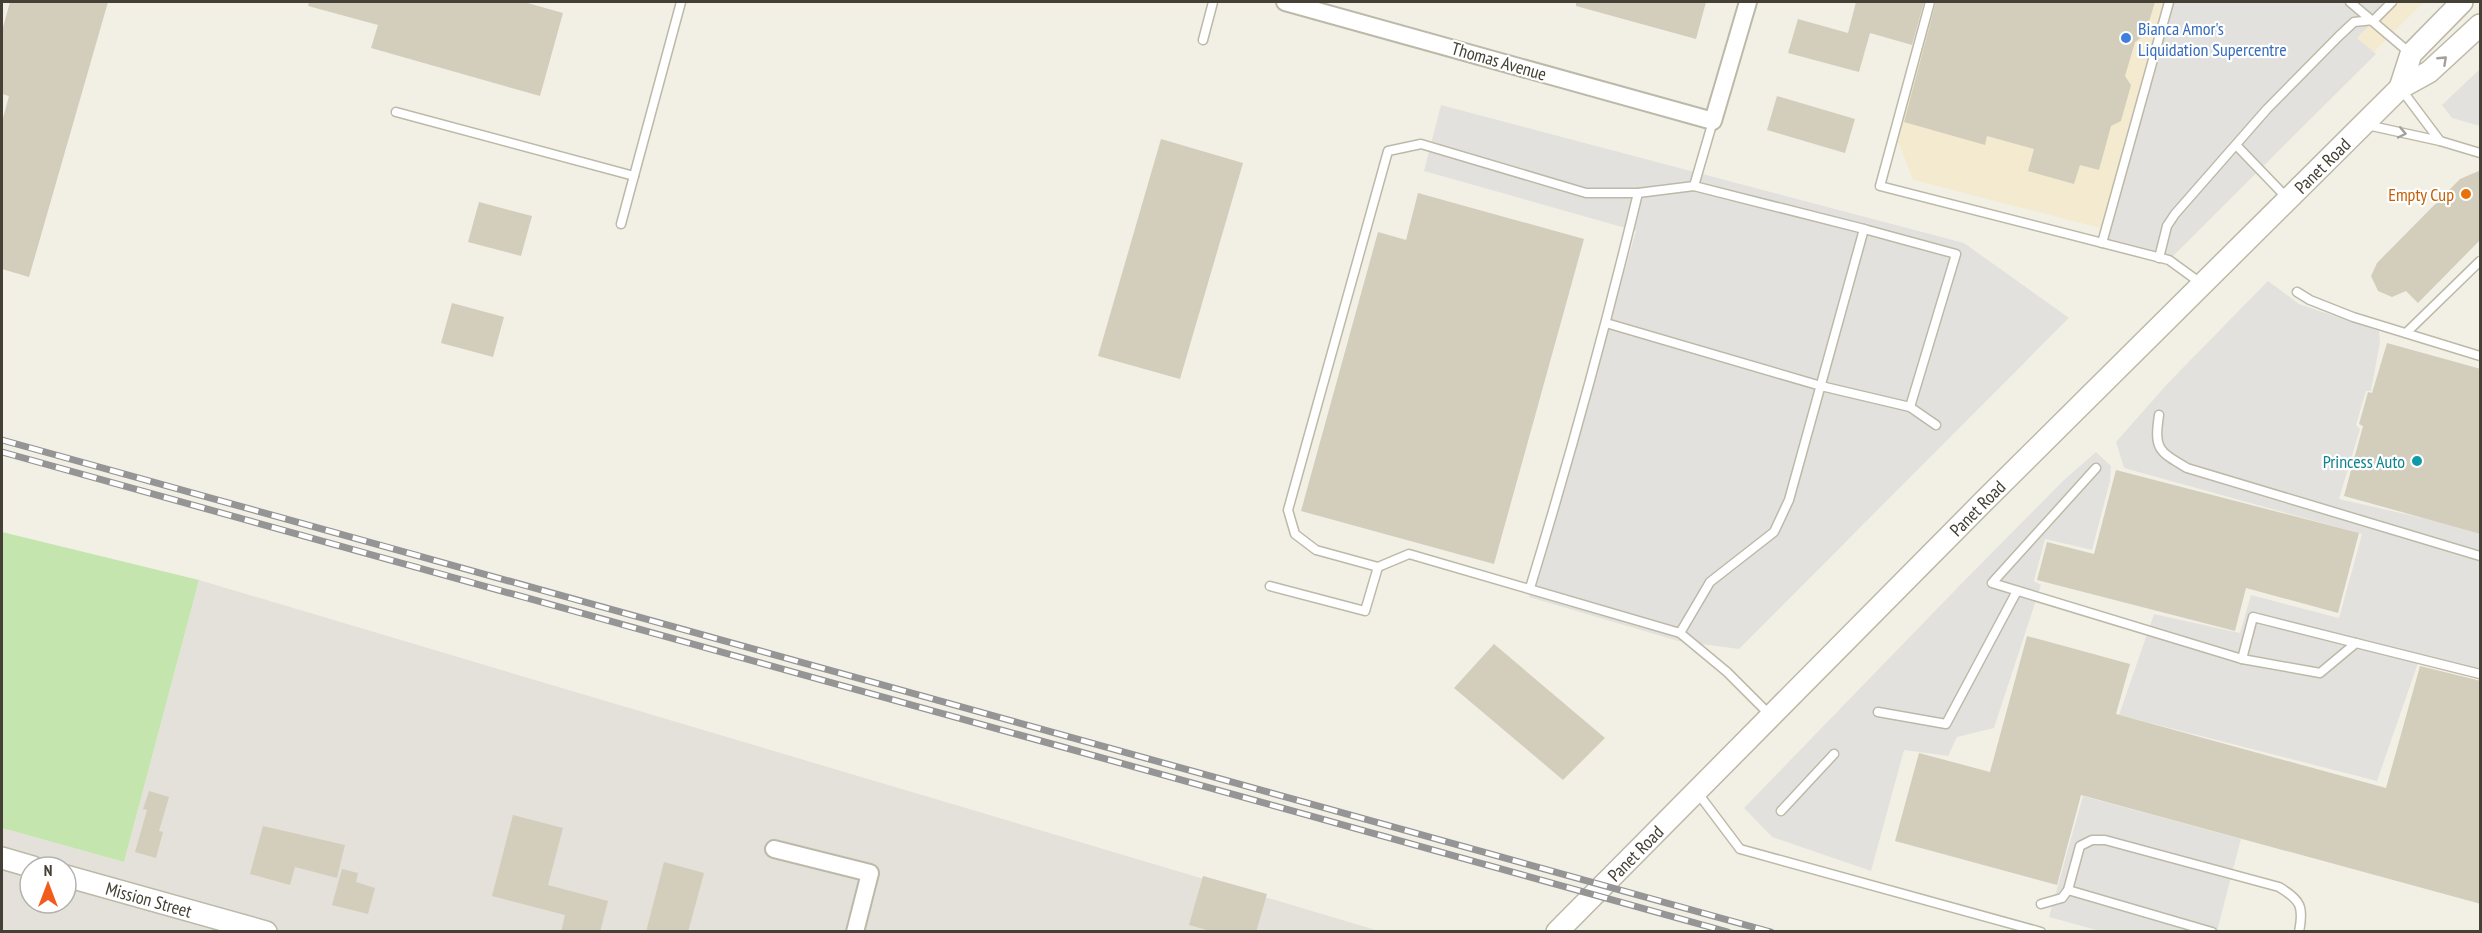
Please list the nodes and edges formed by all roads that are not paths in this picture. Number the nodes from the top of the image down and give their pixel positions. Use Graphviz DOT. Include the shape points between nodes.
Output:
graph roads {
  1 [pos="681,2"];
  2 [pos="1213,2"];
  3 [pos="1286,2"];
  4 [pos="1748,2"];
  5 [pos="1930,2"];
  6 [pos="2169,2"];
  7 [pos="2350,2"];
  8 [pos="2392,2"];
  9 [pos="2458,6"];
  10 [pos="2374,20"];
  11 [pos="2476,32"];
  12 [pos="1203,40"];
  13 [pos="2411,54"];
  14 [pos="2400,88"];
  15 [pos="396,112"];
  16 [pos="1713,121"];
  17 [pos="2363,124"];
  18 [pos="2440,141"];
  19 [pos="2237,146"];
  20 [pos="2481,153"];
  21 [pos="634,176"];
  22 [pos="1694,186"];
  23 [pos="1638,193"];
  24 [pos="2288,199"];
  25 [pos="621,224"];
  26 [pos="1864,229"];
  27 [pos="2102,243"];
  28 [pos="2159,258"];
  29 [pos="2481,261"];
  30 [pos="2202,285"];
  31 [pos="2297,292"];
  32 [pos="1606,323"];
  33 [pos="2406,333"];
  34 [pos="2481,356"];
  35 [pos="1821,386"];
  36 [pos="1910,407"];
  37 [pos="2159,414"];
  38 [pos="1936,425"];
  39 [pos="2096,468"];
  40 [pos="2481,556"];
  41 [pos="1378,567"];
  42 [pos="1270,586"];
  43 [pos="1530,588"];
  44 [pos="2017,591"];
  45 [pos="1680,633"];
  46 [pos="2356,643"];
  47 [pos="2242,659"];
  48 [pos="2481,674"];
  49 [pos="1878,712"];
  50 [pos="1771,715"];
  51 [pos="1834,754"];
  52 [pos="1696,792"];
  53 [pos="1781,811"];
  54 [pos="774,849"];
  55 [pos="2,858"];
  56 [pos="18,863"];
  57 [pos="78,879"];
  58 [pos="2068,890"];
  59 [pos="2041,904"];
  60 [pos="266,932"];
  61 [pos="855,932"];
  62 [pos="1557,932"];
  63 [pos="2041,932"];
  64 [pos="2212,932"];
  65 [pos="2299,932"];
  1 -- 21 [label="lane"];
  2 -- 12 [label="lane"];
  3 -- 16 [label="street, Thomas Avenue"];
  4 -- 16 [label="street"];
  5 -- 27 [label="lane" via="1880,186"];
  6 -- 27 [label="lane"];
  7 -- 10 [label="lane"];
  8 -- 10 [label="lane"];
  9 -- 11 [label="street"];
  9 -- 13 [label="street, Panet Road"];
  10 -- 13 [label="lane"];
  10 -- 19 [label="lane" via="2354,22 2267,109"];
  14 -- 11 [label="street, Panet Road, one-way" via="2429,72"];
  13 -- 14 [label="street, Panet Road"];
  14 -- 17 [label="street, Panet Road"];
  14 -- 18 [label="lane"];
  15 -- 21 [label="lane"];
  16 -- 22 [label="lane"];
  17 -- 18 [label="lane, one-way"];
  17 -- 24 [label="street, Panet Road"];
  18 -- 20 [label="lane"];
  19 -- 24 [label="lane"];
  19 -- 28 [label="lane" via="2175,214 2167,226"];
  21 -- 25 [label="lane"];
  22 -- 23 [label="lane"];
  22 -- 26 [label="lane"];
  23 -- 32 [label="lane"];
  23 -- 41 [label="lane" via="1586,193 1421,144 1388,151 1288,510 1295,534 1316,550"];
  24 -- 30 [label="street, Panet Road"];
  26 -- 35 [label="lane"];
  26 -- 36 [label="lane" via="1956,254"];
  27 -- 28 [label="lane"];
  28 -- 30 [label="lane" via="2169,260"];
  29 -- 33 [label="lane"];
  30 -- 50 [label="street, Panet Road"];
  31 -- 33 [label="lane" via="2342,313"];
  32 -- 35 [label="lane"];
  32 -- 43 [label="lane"];
  33 -- 34 [label="lane"];
  35 -- 36 [label="lane"];
  35 -- 45 [label="lane" via="1789,500 1774,532 1710,582"];
  36 -- 38 [label="lane"];
  37 -- 40 [label="lane" via="2156,438 2164,454 2187,468"];
  39 -- 44 [label="lane" via="1992,583"];
  41 -- 42 [label="lane" via="1365,611"];
  41 -- 43 [label="lane" via="1409,554"];
  43 -- 45 [label="lane"];
  44 -- 47 [label="lane"];
  44 -- 49 [label="lane" via="1946,724"];
  45 -- 50 [label="lane"];
  46 -- 47 [label="lane" via="2320,673"];
  46 -- 47 [label="lane" via="2253,617"];
  46 -- 48 [label="lane"];
  50 -- 52 [label="street, Panet Road"];
  51 -- 53 [label="lane"];
  52 -- 62 [label="street, Panet Road"];
  52 -- 63 [label="lane" via="1740,849"];
  54 -- 61 [label="street" via="870,873"];
  55 -- 56 [label="street"];
  57 -- 60 [label="street, Mission Street"];
  58 -- 59 [label="lane" via="2062,898"];
  58 -- 64 [label="lane"];
  58 -- 65 [label="lane" via="2080,846 2092,840 2105,840 2279,887 2296,897 2302,913"];
}
